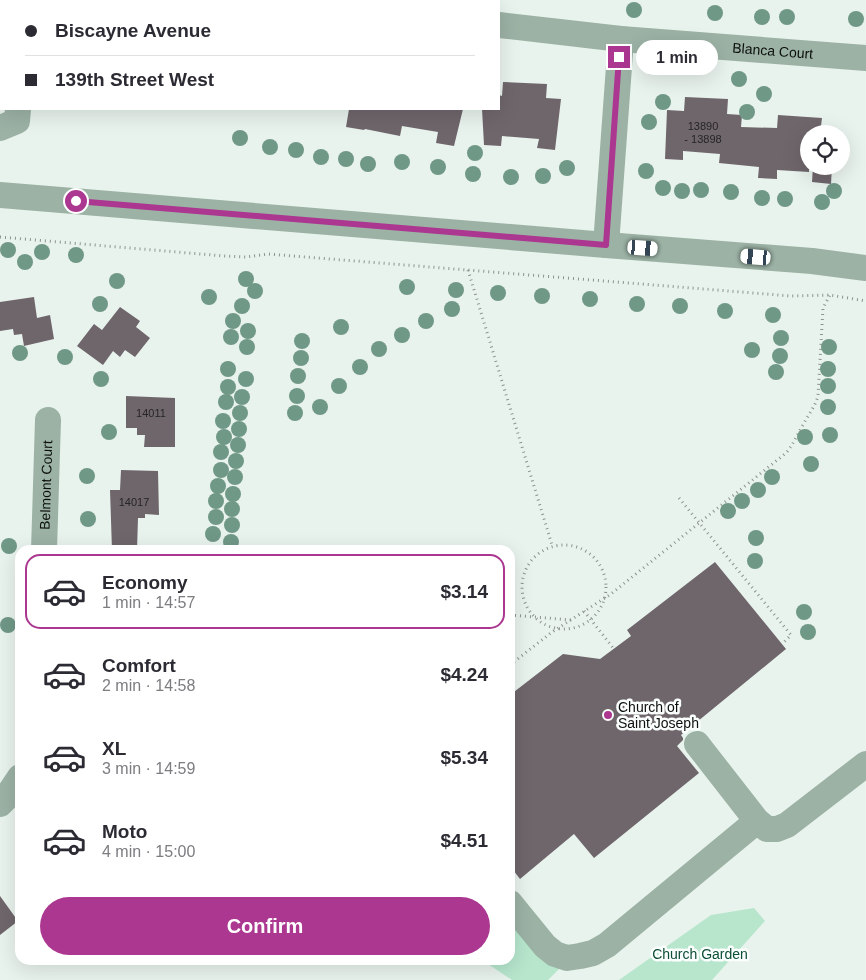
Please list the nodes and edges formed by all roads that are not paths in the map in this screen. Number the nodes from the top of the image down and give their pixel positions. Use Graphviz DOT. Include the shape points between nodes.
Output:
graph roads {
  1 [pos="500,24"];
  2 [pos="621,39"];
  3 [pos="866,58"];
  4 [pos="18,110"];
  5 [pos="0,128"];
  6 [pos="0,195"];
  7 [pos="606,245"];
  8 [pos="866,268"];
  9 [pos="48,420"];
  10 [pos="44,545"];
  11 [pos="697,744"];
  12 [pos="866,764"];
  13 [pos="15,784"];
  14 [pos="0,804"];
  15 [pos="757,821"];
  16 [pos="515,909"];
  1 -- 2 [label="street, Blanca Court"];
  2 -- 3 [label="street, Blanca Court"];
  2 -- 7 [label="street"];
  4 -- 5 [label="street" via="17,121"];
  6 -- 7 [label="street"];
  7 -- 8 [label="street"];
  9 -- 10 [label="street, Belmont Court"];
  11 -- 15 [label="street"];
  12 -- 15 [label="street" via="787,825 766,829"];
  13 -- 14 [label="street"];
  15 -- 16 [label="street" via="607,945 593,953 567,958 555,954 544,946"];
}
